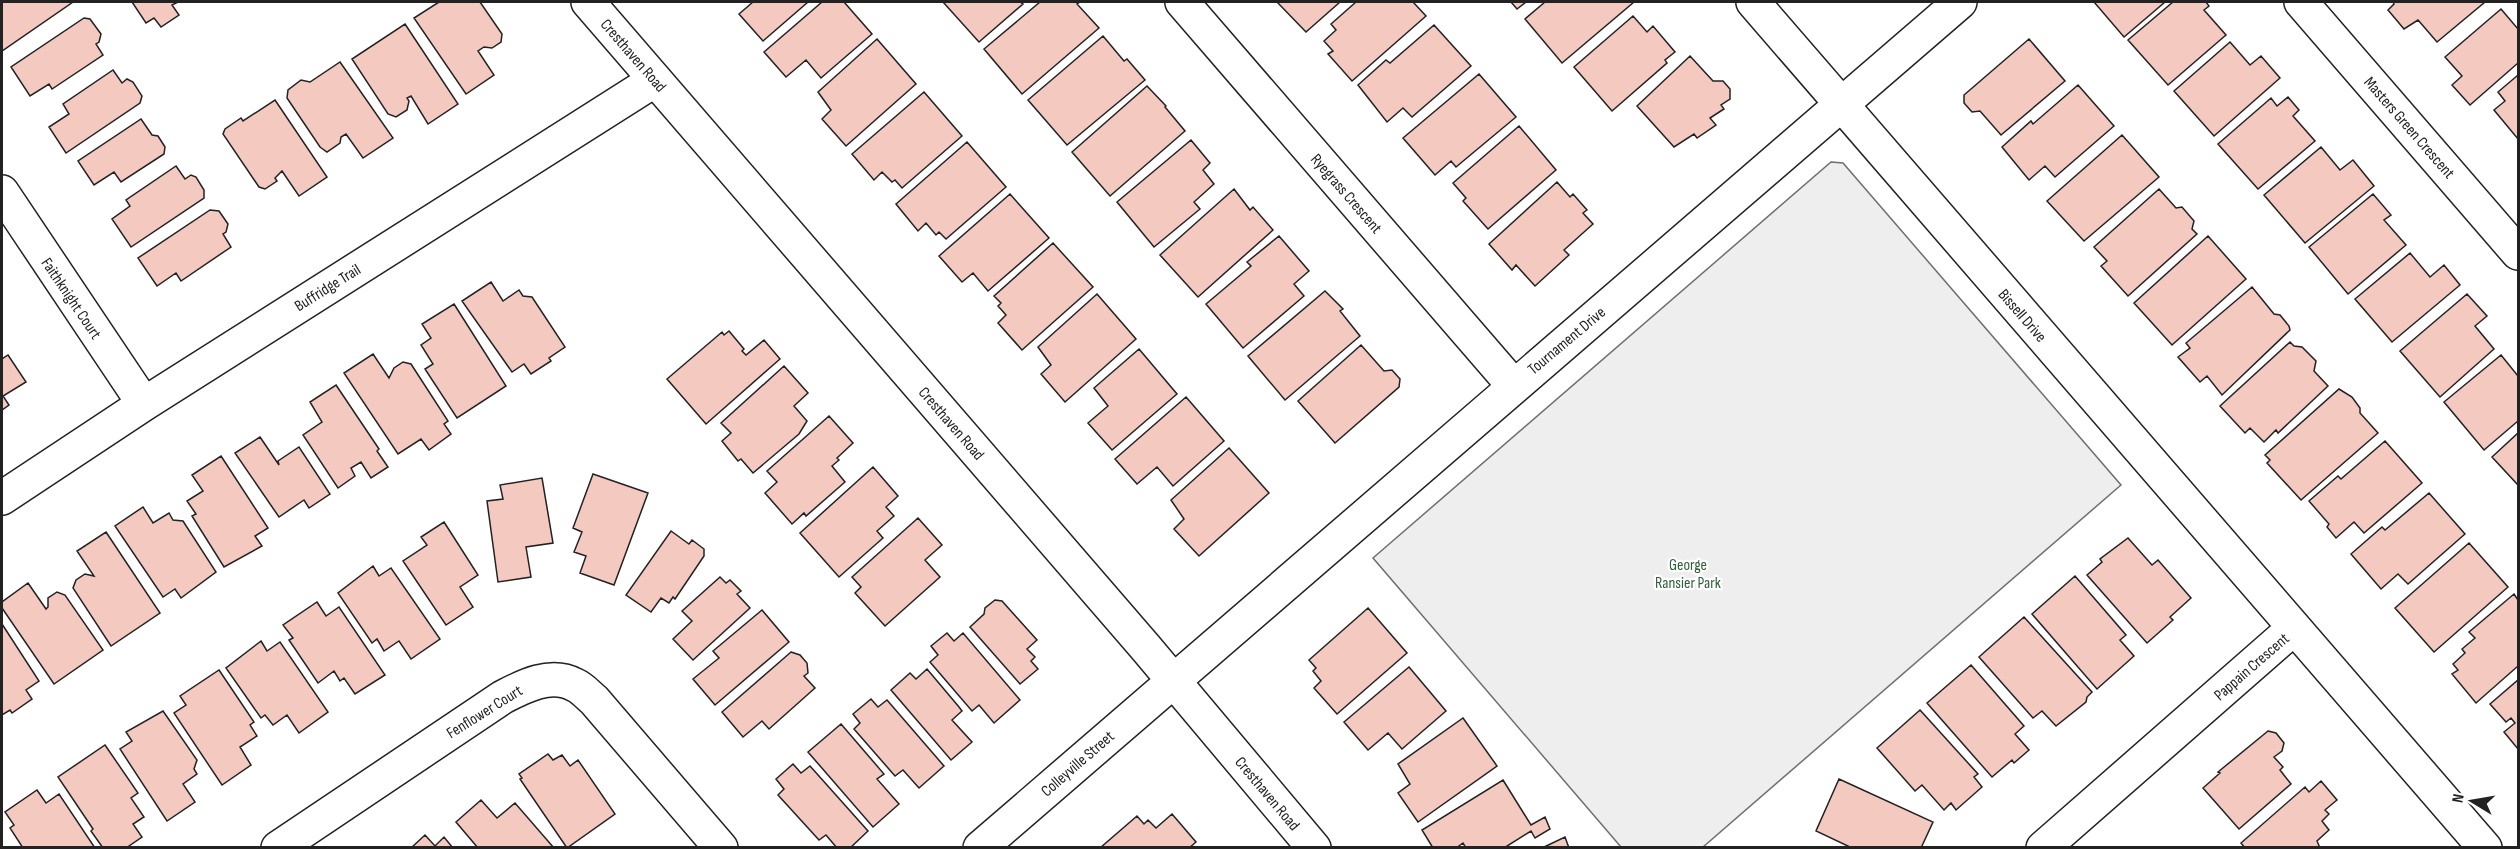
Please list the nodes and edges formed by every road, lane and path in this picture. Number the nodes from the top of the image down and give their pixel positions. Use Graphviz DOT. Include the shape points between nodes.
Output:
graph roads {
  1 [pos="588,2"];
  2 [pos="1182,2"];
  3 [pos="1753,2"];
  4 [pos="1960,2"];
  5 [pos="2301,2"];
  6 [pos="655,80"];
  7 [pos="1841,104"];
  8 [pos="2,192"];
  9 [pos="2518,254"];
  10 [pos="1513,385"];
  11 [pos="144,404"];
  12 [pos="2,498"];
  13 [pos="2294,628"];
  14 [pos="1173,679"];
  15 [pos="278,848"];
  16 [pos="721,848"];
  17 [pos="980,848"];
  18 [pos="1314,848"];
  19 [pos="2043,848"];
  20 [pos="2485,848"];
  1 -- 6 [label="street, Cresthaven Road"];
  2 -- 10 [label="street, Ryegrass Crescent"];
  3 -- 7 [label="street, Bissell Drive"];
  4 -- 7 [label="street, Tournament Drive"];
  5 -- 9 [label="street, Masters Green Crescent"];
  6 -- 11 [label="street, Buffridge Trail"];
  6 -- 14 [label="street, Cresthaven Road"];
  7 -- 10 [label="street, Tournament Drive"];
  7 -- 13 [label="street, Bissell Drive"];
  8 -- 11 [label="street, Faithknight Court"];
  10 -- 14 [label="street, Tournament Drive"];
  11 -- 12 [label="street, Buffridge Trail"];
  13 -- 19 [label="street, Pappain Crescent"];
  13 -- 20 [label="street, Pappain Crescent"];
  14 -- 17 [label="street, Colleyville Street"];
  14 -- 18 [label="street, Cresthaven Road"];
  15 -- 16 [label="street, Fenflower Court" via="503,697 530,683 553,680 574,684 594,700"];
}
